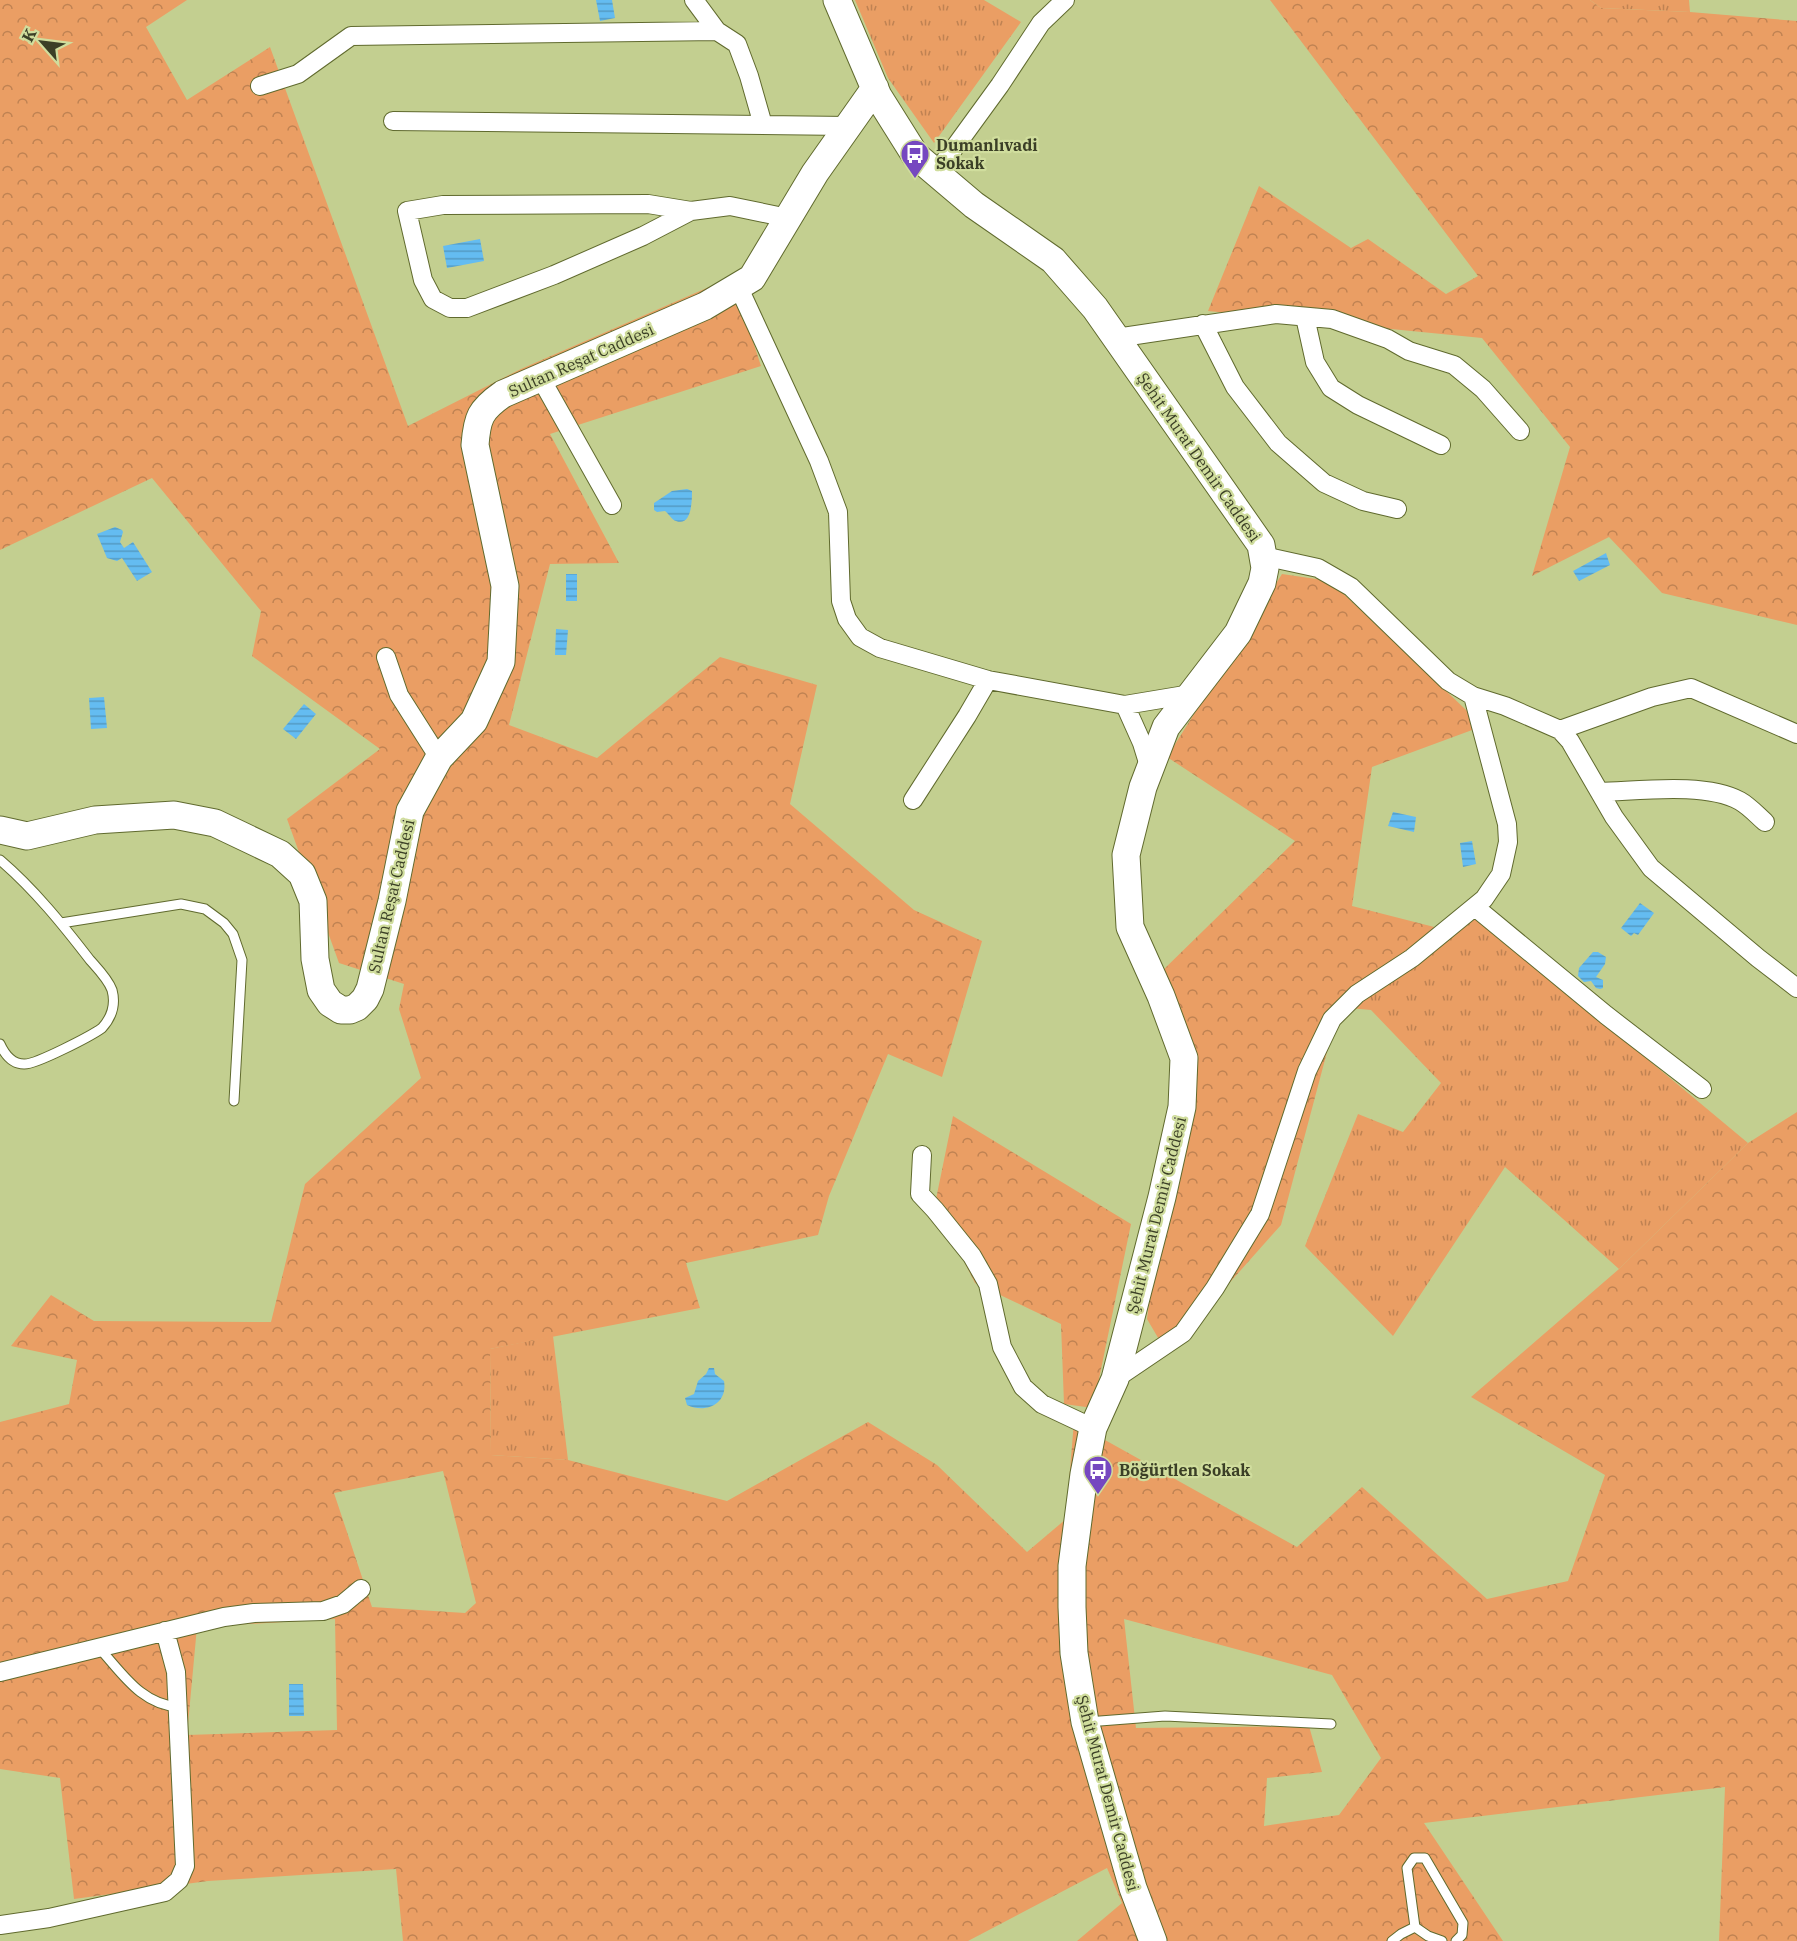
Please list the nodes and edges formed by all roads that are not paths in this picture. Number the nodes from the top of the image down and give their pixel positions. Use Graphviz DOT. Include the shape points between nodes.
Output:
graph roads {
  1 [pos="694,0"];
  2 [pos="837,0"];
  3 [pos="1065,0"];
  4 [pos="717,31"];
  5 [pos="260,86"];
  6 [pos="875,88"];
  7 [pos="393,121"];
  8 [pos="763,125"];
  9 [pos="848,126"];
  10 [pos="936,173"];
  11 [pos="691,211"];
  12 [pos="788,218"];
  13 [pos="738,286"];
  14 [pos="1305,317"];
  15 [pos="1203,324"];
  16 [pos="1116,338"];
  17 [pos="540,377"];
  18 [pos="1520,431"];
  19 [pos="1441,445"];
  20 [pos="612,505"];
  21 [pos="1397,509"];
  22 [pos="1263,556"];
  23 [pos="386,657"];
  24 [pos="988,680"];
  25 [pos="1191,694"];
  26 [pos="1473,696"];
  27 [pos="1125,705"];
  28 [pos="1560,730"];
  29 [pos="1797,734"];
  30 [pos="439,758"];
  31 [pos="1150,769"];
  32 [pos="1600,792"];
  33 [pos="913,800"];
  34 [pos="1765,822"];
  35 [pos="0,830"];
  36 [pos="0,860"];
  37 [pos="1475,907"];
  38 [pos="61,923"];
  39 [pos="1797,988"];
  40 [pos="0,1044"];
  41 [pos="1702,1089"];
  42 [pos="234,1101"];
  43 [pos="922,1155"];
  44 [pos="1115,1379"];
  45 [pos="1093,1428"];
  46 [pos="361,1589"];
  47 [pos="165,1631"];
  48 [pos="100,1649"];
  49 [pos="0,1672"];
  50 [pos="178,1707"];
  51 [pos="1085,1722"];
  52 [pos="1331,1724"];
  53 [pos="0,1925"];
  54 [pos="1415,1927"];
  55 [pos="1153,1941"];
  56 [pos="1392,1941"];
  57 [pos="1442,1941"];
  58 [pos="1456,1941"];
  1 -- 4 [label="street"];
  2 -- 6 [label="street, Şehit Murat Demir Caddesi"];
  3 -- 10 [label="street" via="1041,23"];
  4 -- 5 [label="street" via="351,36 298,74"];
  4 -- 8 [label="street" via="737,44"];
  6 -- 9 [label="street, Sultan Reşat Caddesi"];
  6 -- 10 [label="street, Şehit Murat Demir Caddesi" via="915,155"];
  7 -- 8 [label="street"];
  8 -- 9 [label="street"];
  9 -- 12 [label="street, Sultan Reşat Caddesi"];
  10 -- 16 [label="street, Şehit Murat Demir Caddesi" via="974,205 1053,260"];
  11 -- 11 [label="street" via="554,275 467,308 450,308 433,299 423,280 407,211 443,205 648,204"];
  11 -- 12 [label="street" via="730,206"];
  12 -- 13 [label="street, Sultan Reşat Caddesi" via="752,278"];
  13 -- 17 [label="street, Sultan Reşat Caddesi" via="705,306"];
  13 -- 24 [label="street" via="819,461 838,512 841,601 847,619 860,637 880,648"];
  14 -- 15 [label="street" via="1276,314"];
  14 -- 18 [label="street" via="1332,319 1388,339 1408,351 1454,365 1483,389"];
  14 -- 19 [label="street" via="1315,362 1331,388"];
  15 -- 16 [label="street"];
  15 -- 21 [label="street" via="1235,387 1278,442 1324,483 1363,501"];
  16 -- 22 [label="street, Şehit Murat Demir Caddesi" via="1261,545"];
  17 -- 20 [label="street"];
  17 -- 30 [label="street, Sultan Reşat Caddesi" via="488,404 477,423 475,445 505,586 501,662 474,722"];
  22 -- 25 [label="street, Şehit Murat Demir Caddesi" via="1262,583 1238,633"];
  22 -- 26 [label="street" via="1318,568 1351,587 1448,681"];
  23 -- 30 [label="street" via="399,695"];
  24 -- 27 [label="street"];
  24 -- 33 [label="street"];
  25 -- 27 [label="street"];
  25 -- 31 [label="street, Şehit Murat Demir Caddesi" via="1166,727"];
  26 -- 28 [label="street"];
  26 -- 37 [label="street" via="1508,833 1501,874"];
  27 -- 31 [label="street"];
  28 -- 29 [label="street" via="1652,697 1691,688"];
  28 -- 32 [label="street"];
  30 -- 35 [label="street, Sultan Reşat Caddesi" via="410,811 370,989 351,1010 341,1010 330,1003 321,990 315,959 313,901 302,874 280,854 215,823 174,815 95,820 27,836"];
  31 -- 44 [label="street, Şehit Murat Demir Caddesi" via="1126,855 1130,927 1184,1058 1182,1107"];
  32 -- 34 [label="street" via="1685,789 1720,793 1740,801"];
  32 -- 39 [label="street" via="1651,868"];
  36 -- 38 [label="lane"];
  37 -- 41 [label="street"];
  37 -- 44 [label="street" via="1412,958 1357,994 1332,1019 1307,1071 1260,1214 1183,1333"];
  38 -- 40 [label="lane" via="109,983 114,1000 109,1021 94,1034 29,1064 14,1062"];
  38 -- 42 [label="lane" via="181,904 205,909 224,923 233,934 242,960"];
  43 -- 45 [label="street" via="920,1194 972,1256 988,1284 1002,1347 1023,1387 1042,1404"];
  44 -- 45 [label="street, Şehit Murat Demir Caddesi"];
  45 -- 51 [label="street, Şehit Murat Demir Caddesi" via="1072,1566 1074,1653"];
  46 -- 47 [label="street" via="343,1604 323,1611 239,1614"];
  47 -- 48 [label="street"];
  47 -- 50 [label="street" via="176,1672"];
  48 -- 49 [label="street"];
  48 -- 50 [label="lane" via="139,1692 157,1703"];
  50 -- 53 [label="street" via="184,1866 179,1880 165,1892"];
  51 -- 52 [label="lane" via="1165,1716"];
  51 -- 55 [label="street, Şehit Murat Demir Caddesi" via="1133,1888"];
  54 -- 56 [label="lane"];
  54 -- 57 [label="lane"];
  54 -- 58 [label="lane" via="1407,1868 1420,1857 1425,1858 1463,1923 1462,1935"];
}
